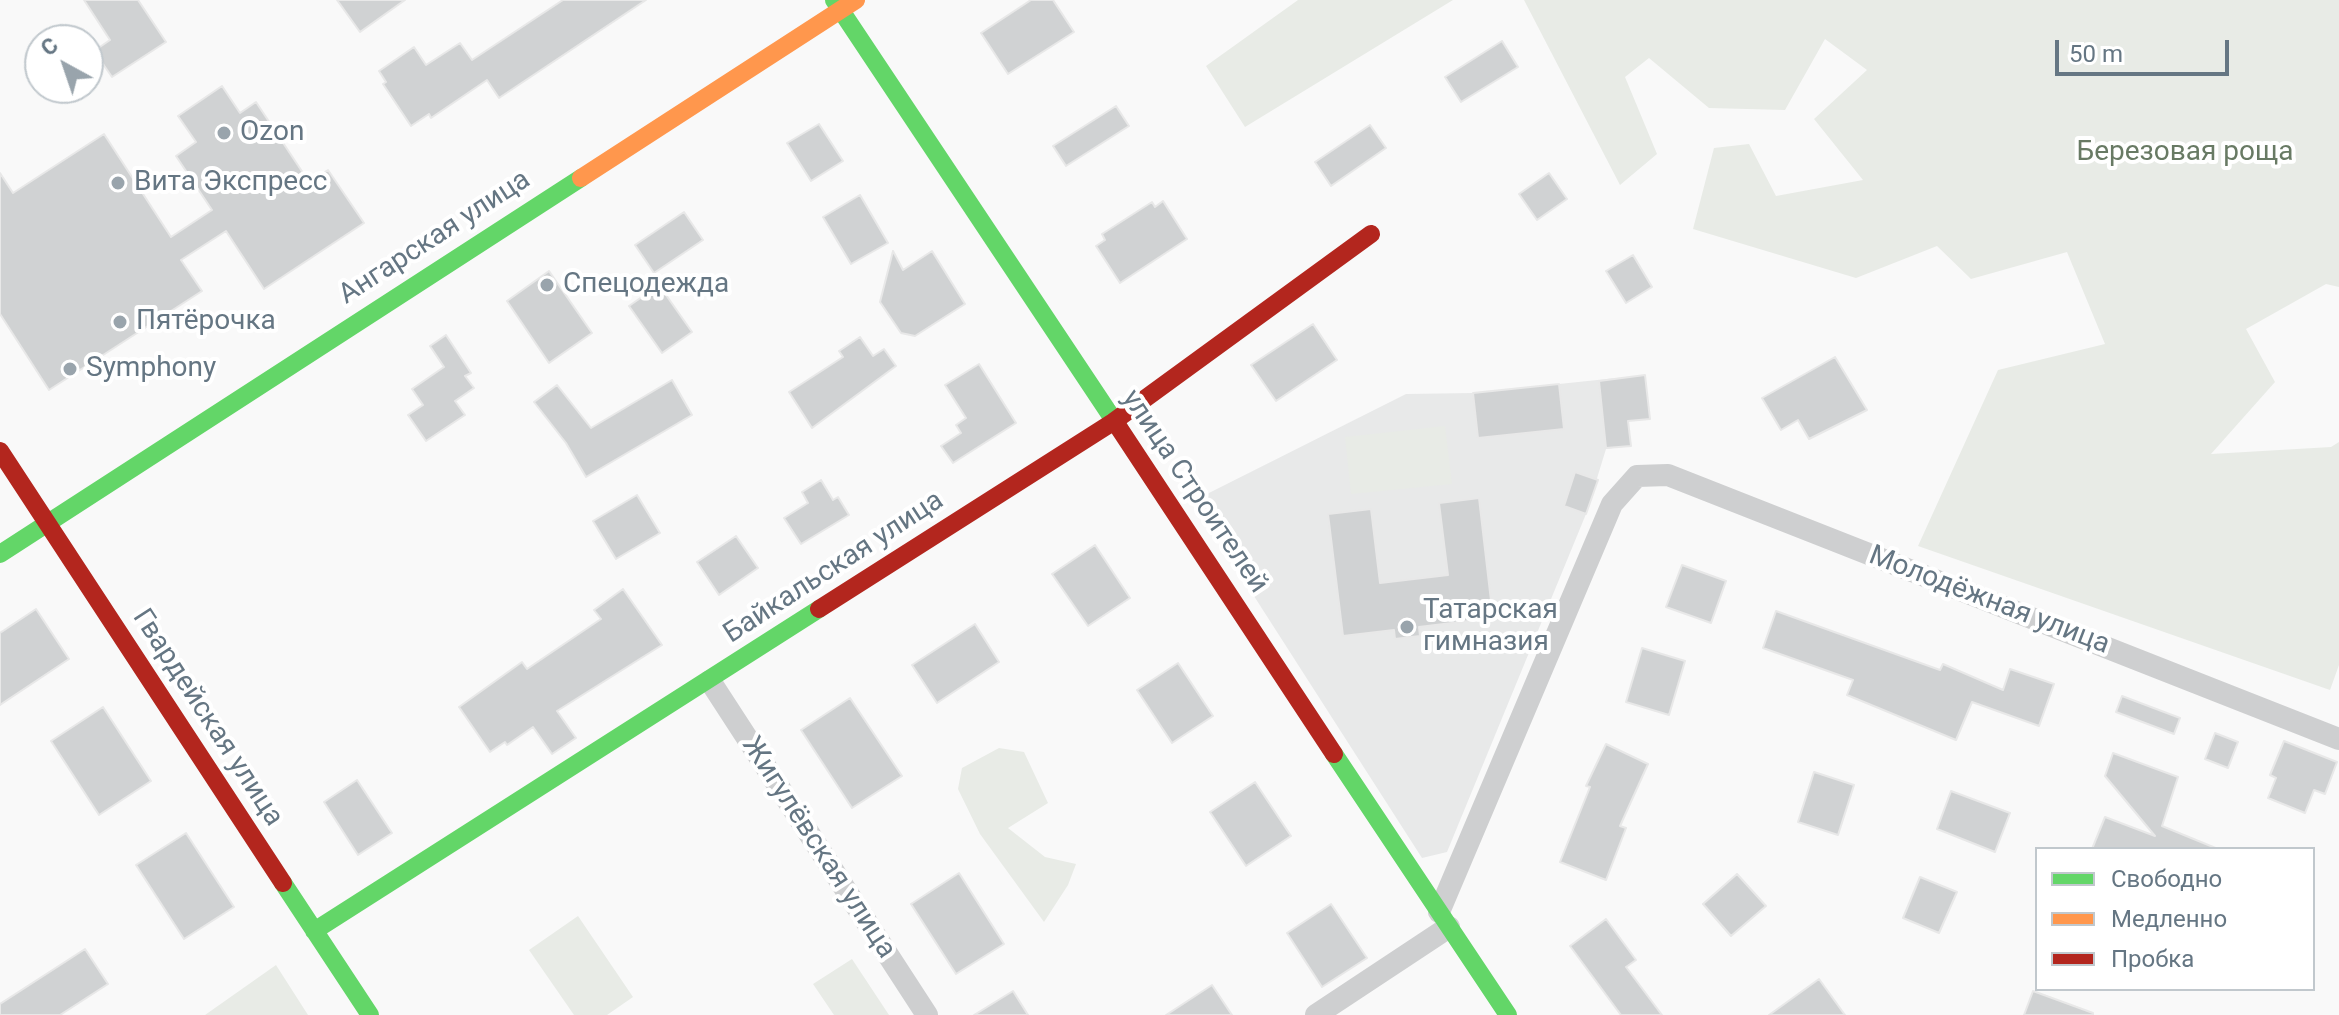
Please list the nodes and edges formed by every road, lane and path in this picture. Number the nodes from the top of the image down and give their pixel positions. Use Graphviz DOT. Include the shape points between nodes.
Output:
graph roads {
  1 [pos="844,4"];
  2 [pos="1371,234"];
  3 [pos="1113,422"];
  4 [pos="0,451"];
  5 [pos="46,525"];
  6 [pos="0,554"];
  7 [pos="710,681"];
  8 [pos="2339,739"];
  9 [pos="1444,920"];
  10 [pos="314,931"];
  11 [pos="370,1015"];
  12 [pos="927,1015"];
  13 [pos="1316,1015"];
  14 [pos="1508,1015"];
  1 -- 3 [label="street, улица Строителей"];
  1 -- 5 [label="street, Ангарская улица"];
  2 -- 3 [label="street, Байкальская улица"];
  3 -- 7 [label="street, Байкальская улица"];
  3 -- 9 [label="street, улица Строителей"];
  4 -- 5 [label="street, Гвардейская улица"];
  5 -- 6 [label="street, Ангарская улица"];
  5 -- 10 [label="street, Гвардейская улица"];
  7 -- 10 [label="street, Байкальская улица"];
  7 -- 12 [label="street, Жигулёвская улица"];
  8 -- 9 [label="street, Молодёжная улица" via="1668,475 1637,476 1612,504"];
  9 -- 13 [label="street"];
  9 -- 14 [label="street, улица Строителей"];
  10 -- 11 [label="street, Гвардейская улица"];
}
